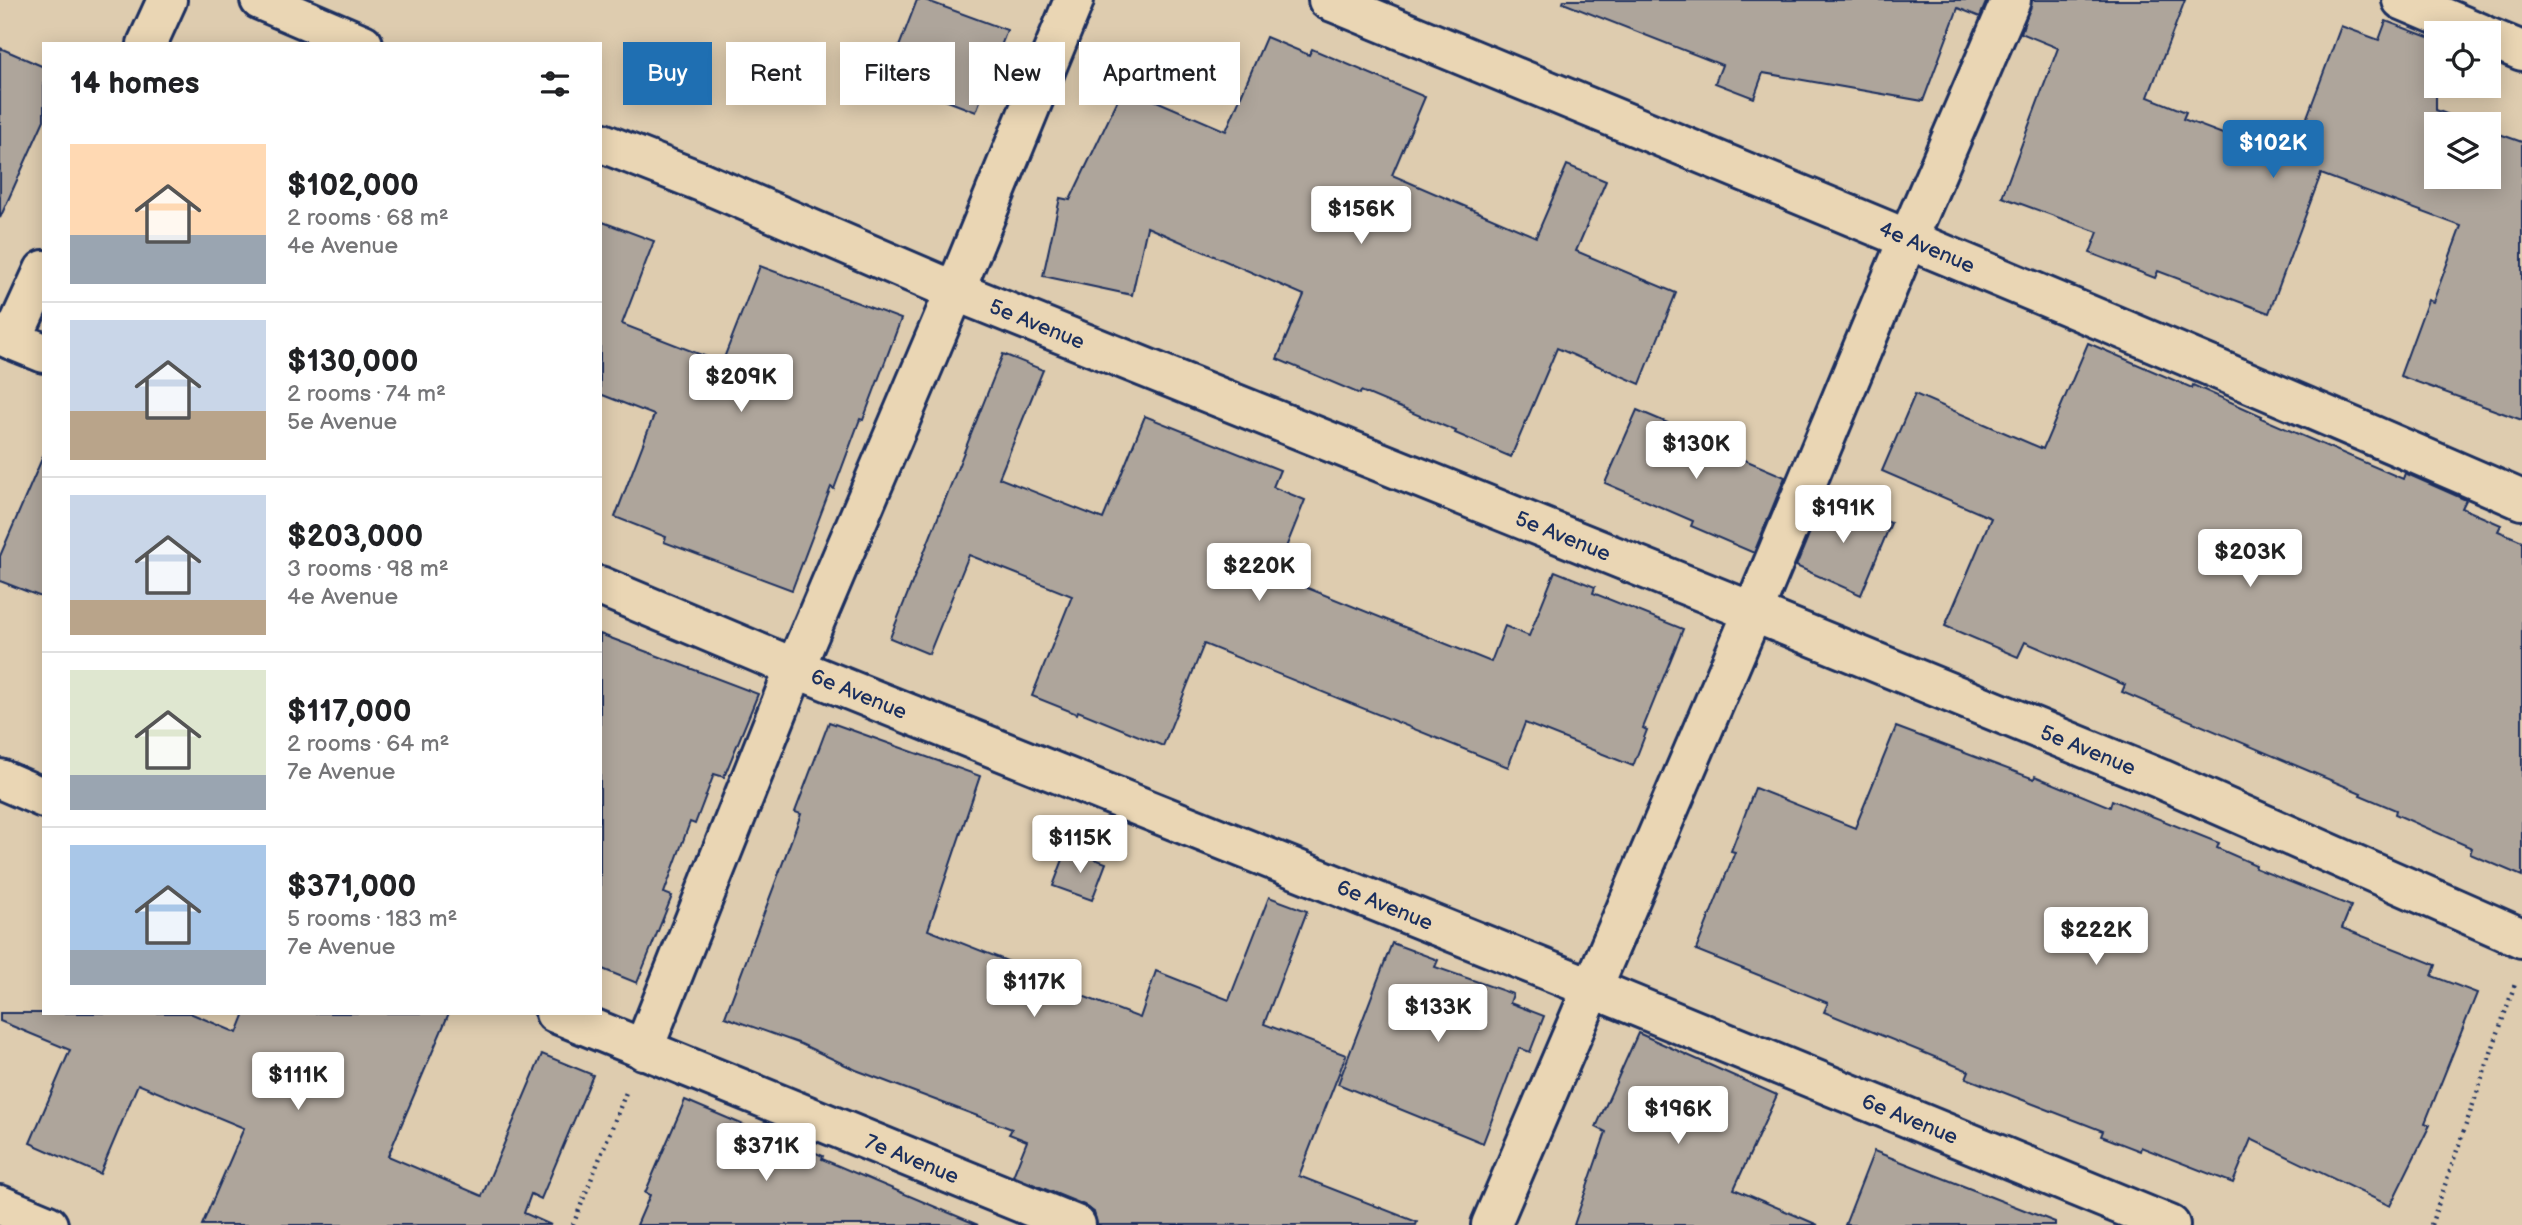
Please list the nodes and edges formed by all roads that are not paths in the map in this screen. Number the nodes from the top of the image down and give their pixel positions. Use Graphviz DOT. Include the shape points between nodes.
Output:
graph roads {
  1 [pos="167,0"];
  2 [pos="260,0"];
  3 [pos="1074,0"];
  4 [pos="1328,0"];
  5 [pos="2011,0"];
  6 [pos="2402,0"];
  7 [pos="2452,21"];
  8 [pos="148,42"];
  9 [pos="358,42"];
  10 [pos="2501,42"];
  11 [pos="2522,51"];
  12 [pos="602,143"];
  13 [pos="1908,239"];
  14 [pos="42,276"];
  15 [pos="955,291"];
  16 [pos="19,342"];
  17 [pos="2522,500"];
  18 [pos="602,587"];
  19 [pos="1753,612"];
  20 [pos="794,668"];
  21 [pos="0,779"];
  22 [pos="42,797"];
  23 [pos="2522,938"];
  24 [pos="1592,988"];
  25 [pos="560,1015"];
  26 [pos="643,1051"];
  27 [pos="0,1205"];
  28 [pos="48,1225"];
  29 [pos="1076,1225"];
  30 [pos="1491,1225"];
  31 [pos="2169,1225"];
  1 -- 8 [label="street"];
  2 -- 9 [label="street"];
  3 -- 15 [label="street"];
  4 -- 13 [label="street, 4e Avenue"];
  5 -- 13 [label="street"];
  6 -- 7 [label="street"];
  10 -- 11 [label="street"];
  12 -- 15 [label="street, 5e Avenue"];
  13 -- 17 [label="street, 4e Avenue"];
  13 -- 19 [label="street"];
  14 -- 16 [label="street"];
  15 -- 19 [label="street, 5e Avenue"];
  15 -- 20 [label="street"];
  18 -- 20 [label="street, 6e Avenue"];
  19 -- 23 [label="street, 5e Avenue" via="2161,779"];
  19 -- 24 [label="street"];
  20 -- 24 [label="street, 6e Avenue"];
  20 -- 26 [label="street"];
  21 -- 22 [label="street"];
  24 -- 30 [label="street"];
  24 -- 31 [label="street, 6e Avenue"];
  25 -- 26 [label="street, 7e Avenue"];
  26 -- 29 [label="street, 7e Avenue"];
  27 -- 28 [label="street"];
}
